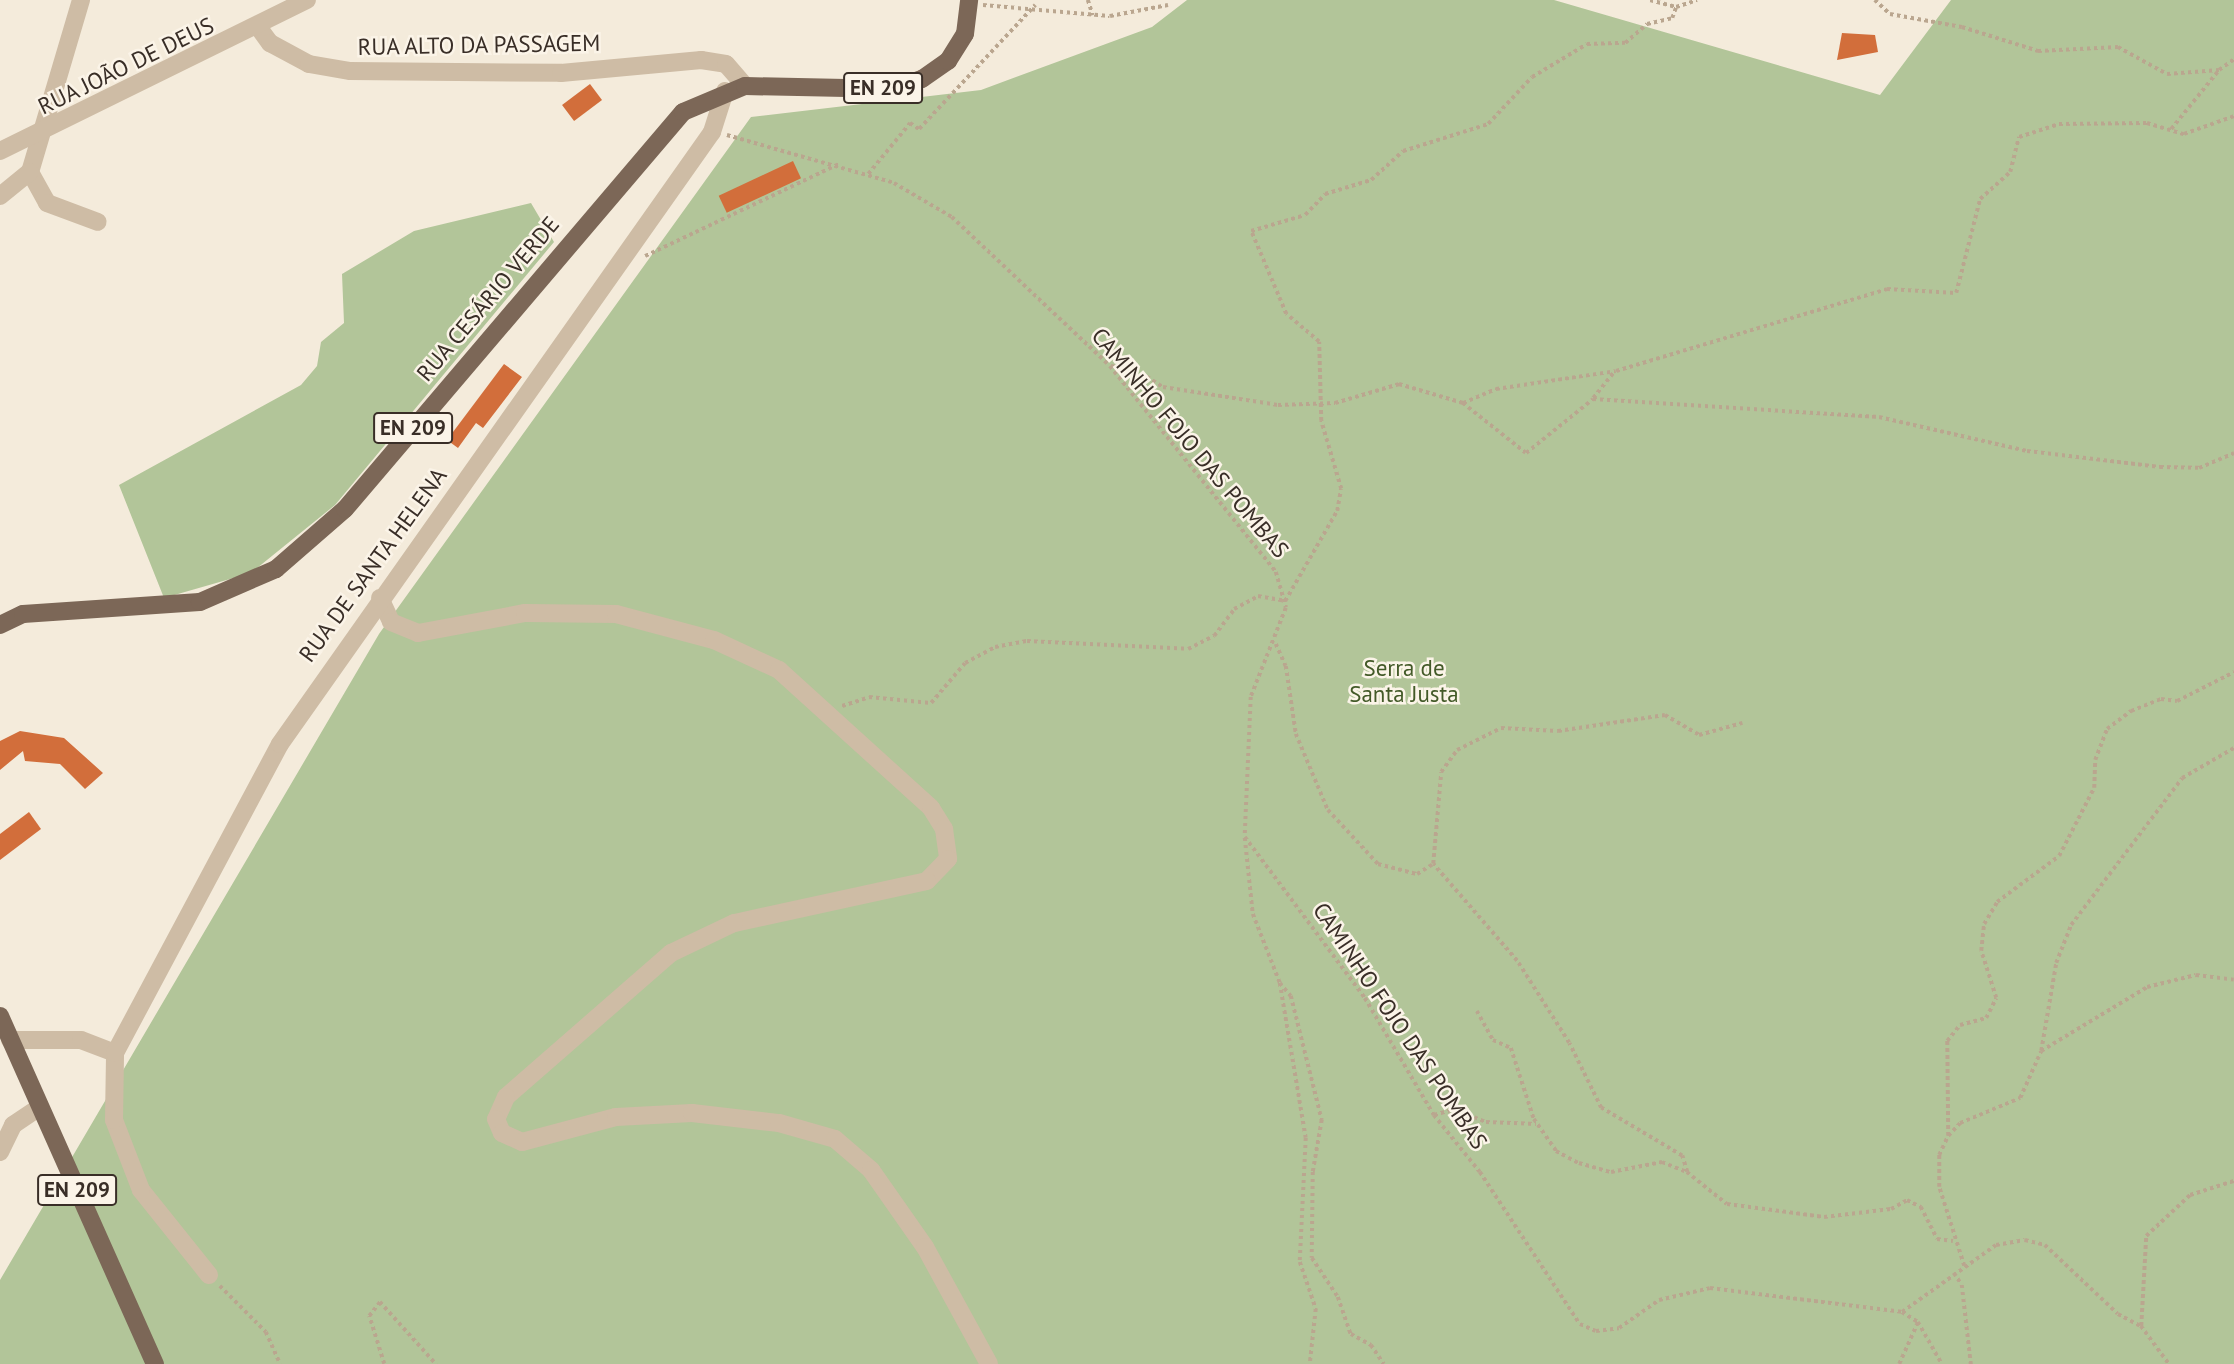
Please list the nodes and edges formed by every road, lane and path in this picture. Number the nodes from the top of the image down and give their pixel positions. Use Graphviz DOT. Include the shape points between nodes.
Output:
graph roads {
  1 [pos="81,0"];
  2 [pos="307,0"];
  3 [pos="1088,0"];
  4 [pos="1650,0"];
  5 [pos="1697,0"];
  6 [pos="1875,0"];
  7 [pos="970,3"];
  8 [pos="1035,5"];
  9 [pos="1167,5"];
  10 [pos="1676,7"];
  11 [pos="1093,15"];
  12 [pos="258,28"];
  13 [pos="2234,59"];
  14 [pos="2219,70"];
  15 [pos="745,86"];
  16 [pos="725,91"];
  17 [pos="2234,116"];
  18 [pos="2171,130"];
  19 [pos="712,132"];
  20 [pos="40,135"];
  21 [pos="0,151"];
  22 [pos="839,164"];
  23 [pos="30,172"];
  24 [pos="868,174"];
  25 [pos="0,196"];
  26 [pos="98,222"];
  27 [pos="615,268"];
  28 [pos="1110,366"];
  29 [pos="1616,371"];
  30 [pos="1593,399"];
  31 [pos="1319,403"];
  32 [pos="1463,403"];
  33 [pos="2234,453"];
  34 [pos="380,598"];
  35 [pos="1285,600"];
  36 [pos="0,625"];
  37 [pos="1276,643"];
  38 [pos="2234,672"];
  39 [pos="832,714"];
  40 [pos="1742,723"];
  41 [pos="2234,748"];
  42 [pos="1245,837"];
  43 [pos="1433,864"];
  44 [pos="2234,980"];
  45 [pos="1280,984"];
  46 [pos="1477,1011"];
  47 [pos="0,1016"];
  48 [pos="10,1040"];
  49 [pos="2041,1051"];
  50 [pos="115,1053"];
  51 [pos="40,1107"];
  52 [pos="1434,1115"];
  53 [pos="1537,1124"];
  54 [pos="1948,1136"];
  55 [pos="0,1152"];
  56 [pos="1687,1172"];
  57 [pos="2234,1181"];
  58 [pos="1953,1241"];
  59 [pos="1964,1266"];
  60 [pos="1954,1273"];
  61 [pos="209,1275"];
  62 [pos="1902,1312"];
  63 [pos="1918,1322"];
  64 [pos="2141,1326"];
  65 [pos="155,1364"];
  66 [pos="280,1364"];
  67 [pos="384,1364"];
  68 [pos="436,1364"];
  69 [pos="989,1364"];
  70 [pos="1310,1364"];
  71 [pos="1384,1364"];
  72 [pos="1899,1364"];
  73 [pos="1941,1364"];
  74 [pos="1971,1364"];
  75 [pos="2169,1364"];
  1 -- 20 [label="street"];
  2 -- 12 [label="street, RUA JOÃO DE DEUS"];
  3 -- 11 [label="path"];
  4 -- 10 [label="path"];
  5 -- 10 [label="path"];
  6 -- 14 [label="path" via="1890,14 1962,27 2038,51 2118,47 2167,74"];
  7 -- 8 [label="path"];
  7 -- 15 [label="main road, EN 209" via="965,34 948,61 922,79 894,89"];
  8 -- 11 [label="path"];
  8 -- 24 [label="path" via="919,129 910,123"];
  9 -- 11 [label="path" via="1138,14"];
  10 -- 31 [label="path" via="1672,18 1647,24 1625,43 1587,44 1532,77 1488,124 1403,151 1371,180 1325,194 1305,215 1251,231 1286,314 1319,342"];
  12 -- 15 [label="street, RUA ALTO DA PASSAGEM" via="270,43 309,64 350,71 561,73 702,60 726,64"];
  12 -- 20 [label="street, RUA JOÃO DE DEUS"];
  13 -- 14 [label="path"];
  14 -- 18 [label="path"];
  15 -- 16 [label="main road, RUA CESÁRIO VERDE / EN 209"];
  16 -- 19 [label="street, RUA DE SANTA HELENA"];
  16 -- 36 [label="main road, RUA CESÁRIO VERDE / EN 209" via="683,112 656,137 345,509 304,549 247,585 200,602 23,614"];
  17 -- 18 [label="path" via="2184,134"];
  18 -- 29 [label="path" via="2147,123 2059,124 2019,136 2010,172 1980,199 1955,293 1887,289"];
  19 -- 22 [label="path, CAMINHO FOJO DAS POMBAS"];
  19 -- 27 [label="street, RUA DE SANTA HELENA"];
  20 -- 21 [label="street, RUA JOÃO DE DEUS"];
  20 -- 23 [label="street"];
  22 -- 24 [label="path, CAMINHO FOJO DAS POMBAS"];
  22 -- 27 [label="path" via="713,229"];
  23 -- 25 [label="street"];
  23 -- 26 [label="street" via="47,203"];
  24 -- 28 [label="path, CAMINHO FOJO DAS POMBAS" via="952,217"];
  27 -- 34 [label="street, RUA DE SANTA HELENA"];
  28 -- 31 [label="path" via="1135,369 1163,387 1235,402"];
  28 -- 35 [label="path, CAMINHO FOJO DAS POMBAS" via="1276,572"];
  29 -- 30 [label="path"];
  29 -- 32 [label="path" via="1496,389"];
  30 -- 32 [label="path" via="1526,453"];
  30 -- 33 [label="path" via="1879,417 2027,451 2160,467 2199,468"];
  31 -- 32 [label="path" via="1399,384"];
  31 -- 35 [label="path" via="1341,489 1337,511"];
  34 -- 39 [label="street" via="391,622 418,632 525,613 616,614 715,640 757,660"];
  34 -- 50 [label="street, RUA DE SANTA HELENA" via="279,744"];
  35 -- 37 [label="path"];
  35 -- 39 [label="path" via="1258,596 1234,610 1214,636 1188,649 1027,641 995,647 965,663 931,703 869,696"];
  37 -- 42 [label="path" via="1251,698"];
  37 -- 43 [label="path" via="1296,734 1328,810 1378,863 1417,874"];
  38 -- 54 [label="path" via="2177,701 2161,699 2130,711 2107,729 2095,760 2094,788 2059,856 1997,902 1984,924 1981,951 1996,998 1986,1018 1960,1025 1947,1041"];
  39 -- 69 [label="street" via="931,808 944,829 948,859 927,881 734,923 671,953 506,1097 496,1119 502,1133 522,1142 616,1117 692,1113 779,1123 835,1139 871,1170 925,1247"];
  40 -- 43 [label="path" via="1699,735 1665,715 1558,731 1501,729 1457,750 1441,772"];
  41 -- 49 [label="path" via="2182,778 2071,925 2056,963"];
  42 -- 45 [label="path" via="1253,914"];
  42 -- 52 [label="path, CAMINHO FOJO DAS POMBAS" via="1365,998"];
  43 -- 56 [label="path" via="1517,961 1569,1042 1601,1108 1682,1156"];
  44 -- 49 [label="path" via="2171,977"];
  45 -- 70 [label="path" via="1306,1138 1300,1262 1316,1309"];
  45 -- 71 [label="path" via="1291,996 1322,1120 1313,1172 1312,1258 1338,1297 1351,1334 1371,1345"];
  46 -- 53 [label="path" via="1493,1040 1511,1048"];
  47 -- 48 [label="main road, EN 209"];
  48 -- 50 [label="street" via="81,1040"];
  48 -- 51 [label="main road, EN 209"];
  49 -- 54 [label="path" via="2021,1098 1960,1122"];
  50 -- 61 [label="street, RUA DE SANTA HELENA" via="114,1120 141,1190"];
  51 -- 55 [label="street" via="13,1125"];
  51 -- 65 [label="main road, EN 209"];
  52 -- 53 [label="path" via="1455,1109 1486,1122"];
  52 -- 62 [label="path, CAMINHO FOJO DAS POMBAS" via="1480,1172 1580,1324 1596,1331 1619,1328 1659,1300 1710,1288"];
  53 -- 56 [label="path" via="1556,1151 1579,1163 1611,1172 1662,1162"];
  54 -- 58 [label="path" via="1939,1154 1939,1187"];
  56 -- 58 [label="path" via="1727,1204 1824,1217 1891,1209 1907,1200 1921,1207 1937,1239"];
  57 -- 64 [label="path" via="2190,1195 2146,1236"];
  58 -- 59 [label="path"];
  59 -- 60 [label="path"];
  59 -- 64 [label="path" via="1996,1245 2025,1240 2045,1245 2118,1314"];
  60 -- 62 [label="path"];
  60 -- 74 [label="path" via="1962,1286"];
  61 -- 66 [label="path" via="266,1332"];
  62 -- 63 [label="path, CAMINHO FOJO DAS POMBAS"];
  63 -- 72 [label="path"];
  63 -- 73 [label="path, CAMINHO FOJO DAS POMBAS"];
  64 -- 75 [label="path"];
  67 -- 68 [label="path" via="369,1315 380,1302"];
}
